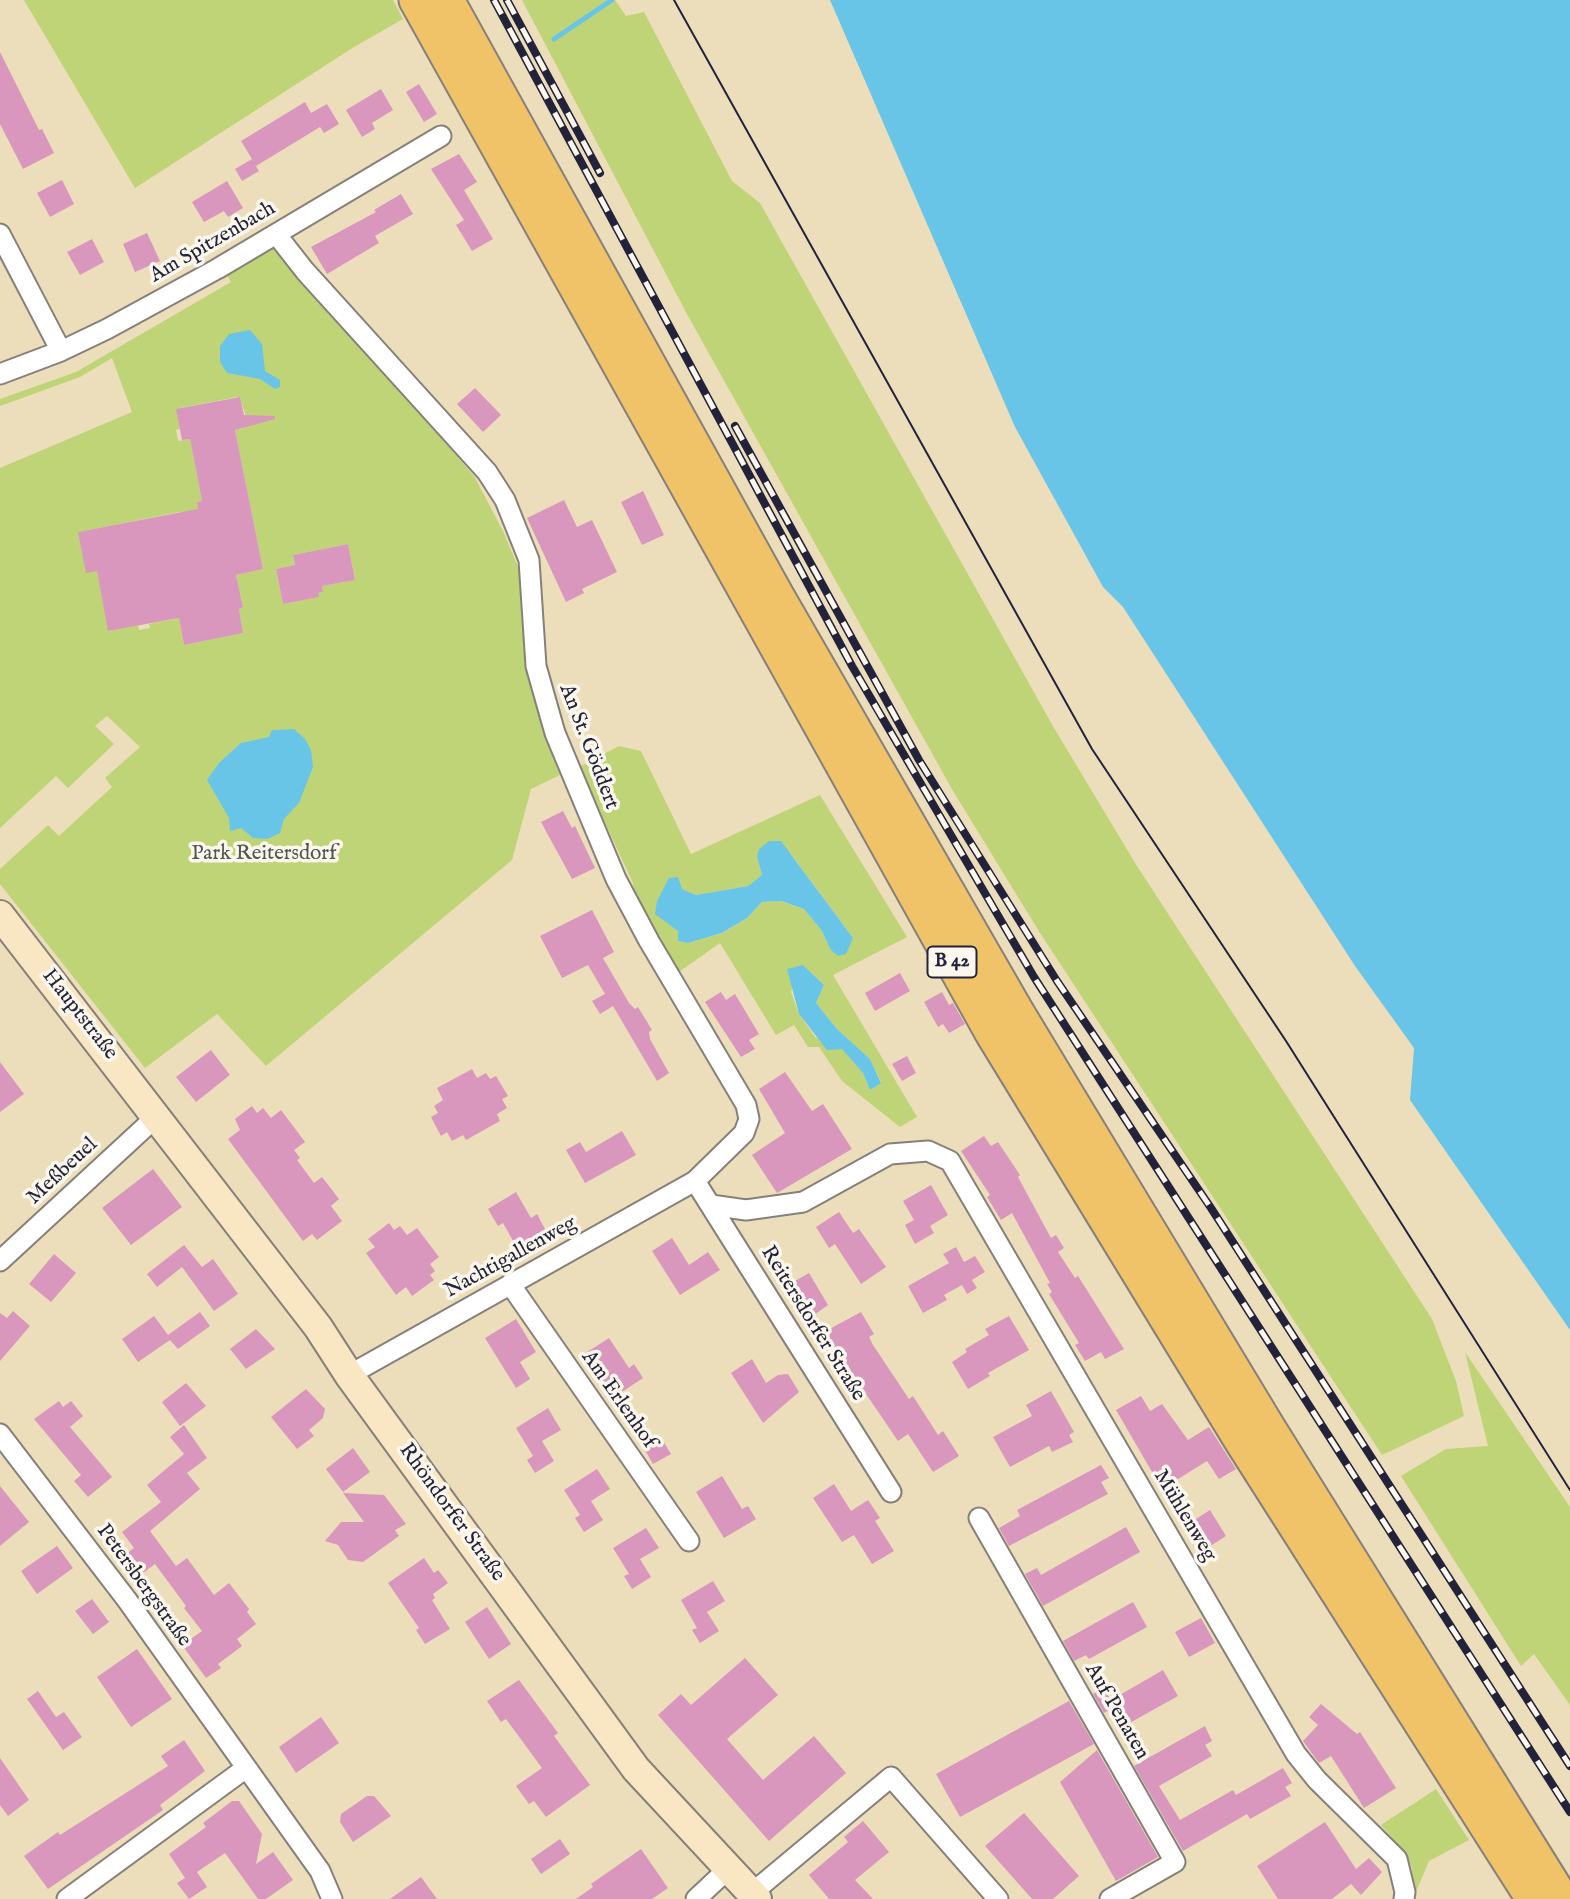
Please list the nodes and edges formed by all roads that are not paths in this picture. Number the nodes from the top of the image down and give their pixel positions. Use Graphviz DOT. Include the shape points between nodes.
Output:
graph roads {
  1 [pos="416,0"];
  2 [pos="447,0"];
  3 [pos="441,136"];
  4 [pos="276,233"];
  5 [pos="0,234"];
  6 [pos="61,351"];
  7 [pos="0,374"];
  8 [pos="0,915"];
  9 [pos="156,1116"];
  10 [pos="695,1181"];
  11 [pos="711,1205"];
  12 [pos="0,1261"];
  13 [pos="510,1284"];
  14 [pos="349,1375"];
  15 [pos="0,1434"];
  16 [pos="891,1492"];
  17 [pos="979,1518"];
  18 [pos="689,1541"];
  19 [pos="246,1768"];
  20 [pos="729,1868"];
  21 [pos="755,1896"];
  22 [pos="67,1899"];
  23 [pos="332,1899"];
  24 [pos="696,1899"];
  25 [pos="998,1899"];
  26 [pos="1110,1899"];
  27 [pos="1404,1899"];
  28 [pos="1533,1899"];
  29 [pos="1562,1899"];
  1 -- 28 [label="highway, B 42" via="992,1033 1242,1442"];
  2 -- 29 [label="highway, B 42" via="769,582 1017,1012"];
  3 -- 4 [label="street, Am Spitzenbach"];
  4 -- 6 [label="street, Am Spitzenbach"];
  4 -- 10 [label="street, An St. Göddert" via="304,271 487,472 505,500 529,561 536,666 555,733 616,880 746,1105 749,1119 744,1133"];
  5 -- 6 [label="street"];
  6 -- 7 [label="street, Am Spitzenbach"];
  8 -- 9 [label="main road, Hauptstraße"];
  9 -- 12 [label="street, Meßbeuel"];
  9 -- 14 [label="main road, Rhöndorfer Straße" via="318,1326"];
  10 -- 11 [label="street, Reitersdorfer Straße"];
  10 -- 13 [label="street, Nachtigallenweg"];
  11 -- 16 [label="street, Reitersdorfer Straße"];
  11 -- 27 [label="street, Mühlenweg" via="746,1210 803,1202 890,1154 928,1151 950,1161 1296,1754 1397,1859"];
  13 -- 14 [label="street, Nachtigallenweg"];
  13 -- 18 [label="street, Am Erlenhof"];
  14 -- 20 [label="main road, Rhöndorfer Straße" via="636,1769"];
  15 -- 19 [label="street, Petersbergstraße" via="127,1600"];
  17 -- 26 [label="street, Auf Penaten" via="1175,1862"];
  19 -- 22 [label="street"];
  19 -- 23 [label="street, Petersbergstraße" via="320,1871"];
  20 -- 21 [label="main road, Rhöndorfer Straße"];
  20 -- 24 [label="street"];
  21 -- 25 [label="street" via="891,1777"];
}
